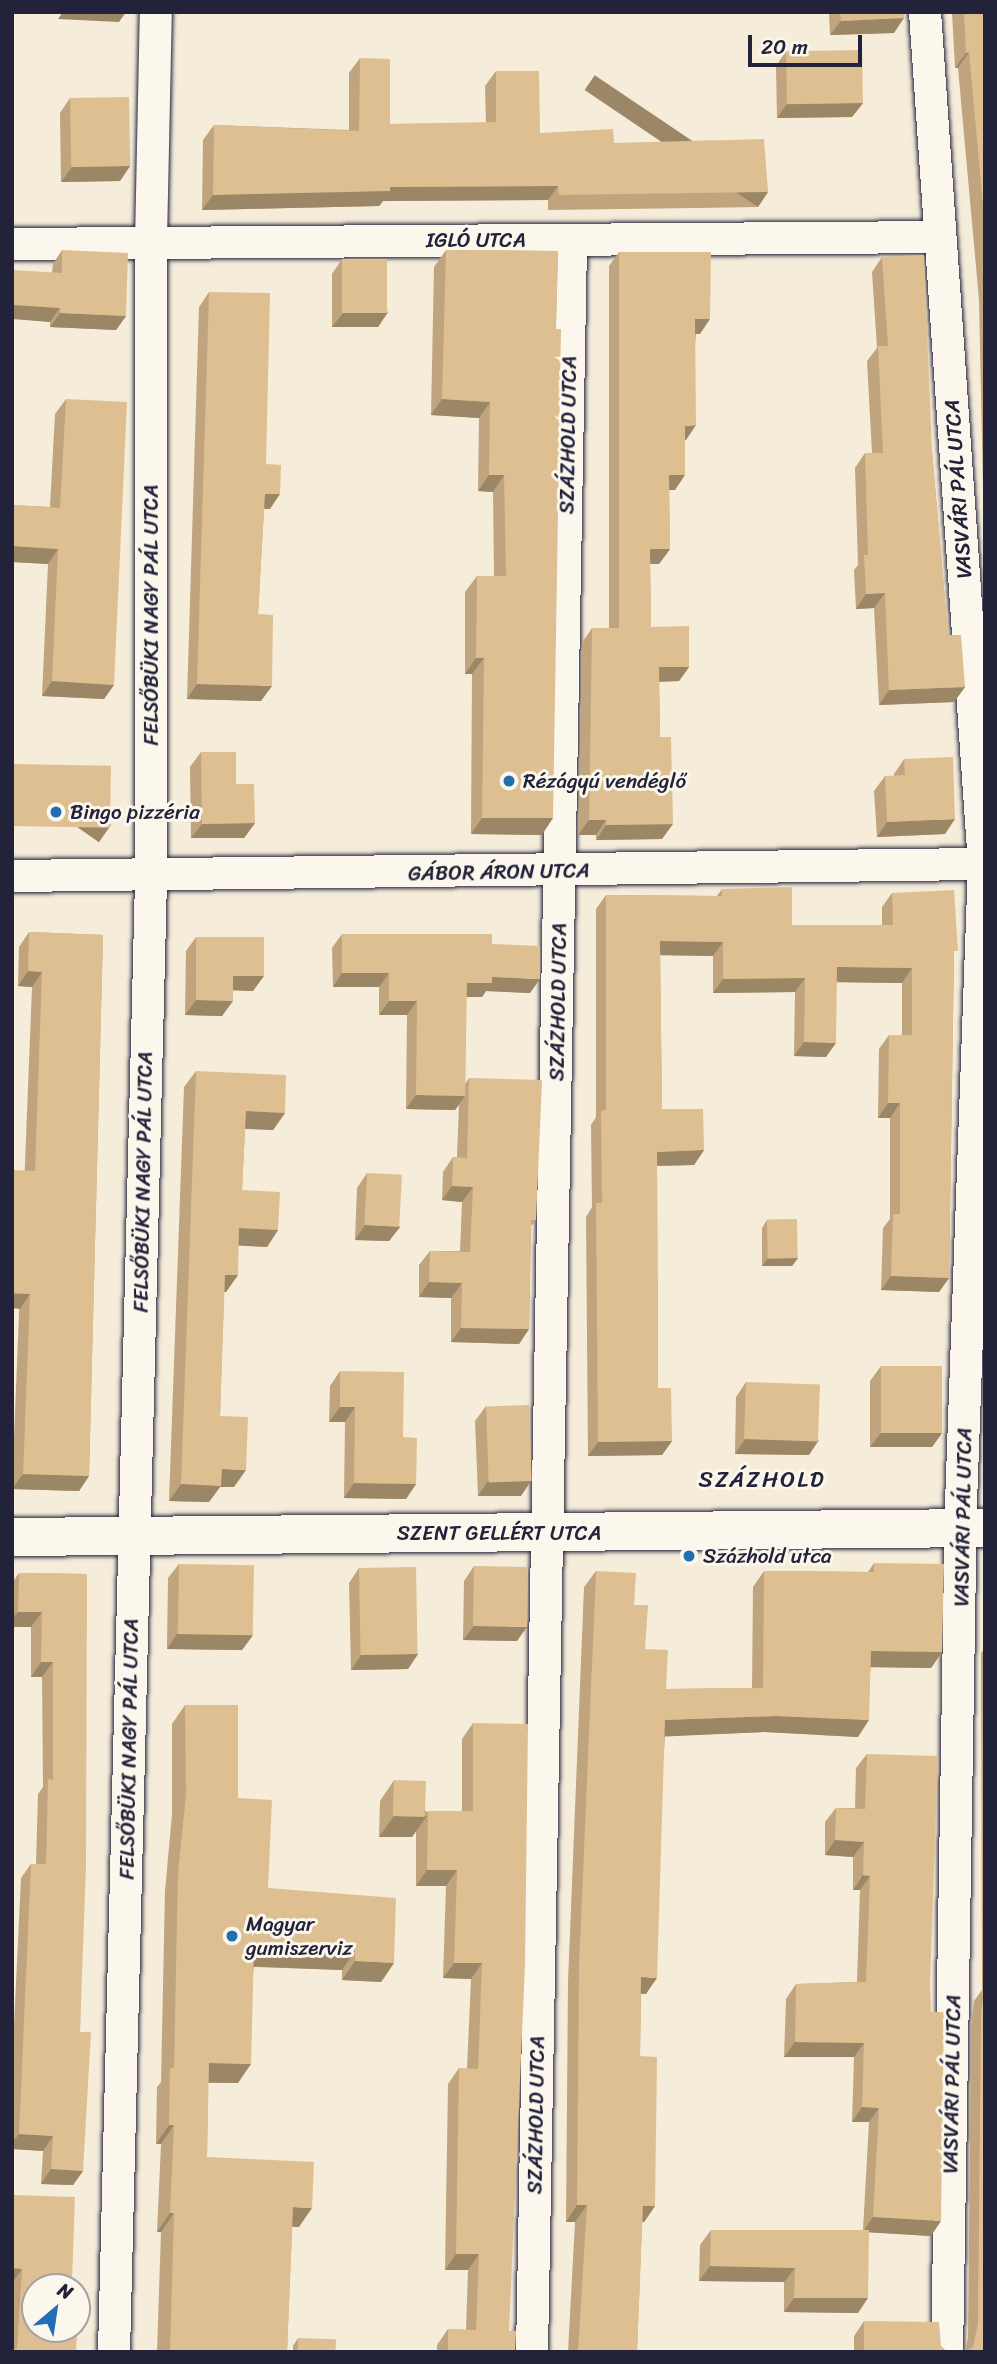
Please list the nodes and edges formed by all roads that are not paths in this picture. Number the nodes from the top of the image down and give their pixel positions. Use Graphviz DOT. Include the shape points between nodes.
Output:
graph roads {
  1 [pos="156,12"];
  2 [pos="926,12"];
  3 [pos="939,237"];
  4 [pos="571,240"];
  5 [pos="151,242"];
  6 [pos="12,244"];
  7 [pos="984,864"];
  8 [pos="561,871"];
  9 [pos="12,876"];
  10 [pos="151,877"];
  11 [pos="973,1529"];
  12 [pos="546,1533"];
  13 [pos="134,1536"];
  14 [pos="12,1537"];
  15 [pos="114,2352"];
  16 [pos="532,2352"];
  17 [pos="947,2352"];
  1 -- 5 [label="street, FELSŐBÜKI NAGY PÁL UTCA"];
  2 -- 3 [label="street, VASVÁRI PÁL UTCA"];
  3 -- 4 [label="street, IGLÓ UTCA"];
  3 -- 7 [label="street, VASVÁRI PÁL UTCA"];
  4 -- 5 [label="street, IGLÓ UTCA"];
  4 -- 8 [label="street, SZÁZHOLD UTCA"];
  5 -- 6 [label="street, IGLÓ UTCA"];
  5 -- 10 [label="street, FELSŐBÜKI NAGY PÁL UTCA"];
  7 -- 8 [label="street, GÁBOR ÁRON UTCA"];
  7 -- 11 [label="street, VASVÁRI PÁL UTCA"];
  8 -- 10 [label="street, GÁBOR ÁRON UTCA"];
  8 -- 12 [label="street, SZÁZHOLD UTCA"];
  9 -- 10 [label="street, GÁBOR ÁRON UTCA"];
  10 -- 13 [label="street, FELSŐBÜKI NAGY PÁL UTCA"];
  11 -- 12 [label="street, SZENT GELLÉRT UTCA"];
  11 -- 17 [label="street, VASVÁRI PÁL UTCA"];
  12 -- 13 [label="street, SZENT GELLÉRT UTCA"];
  12 -- 16 [label="street, SZÁZHOLD UTCA"];
  13 -- 14 [label="street, SZENT GELLÉRT UTCA"];
  13 -- 15 [label="street, FELSŐBÜKI NAGY PÁL UTCA"];
}
